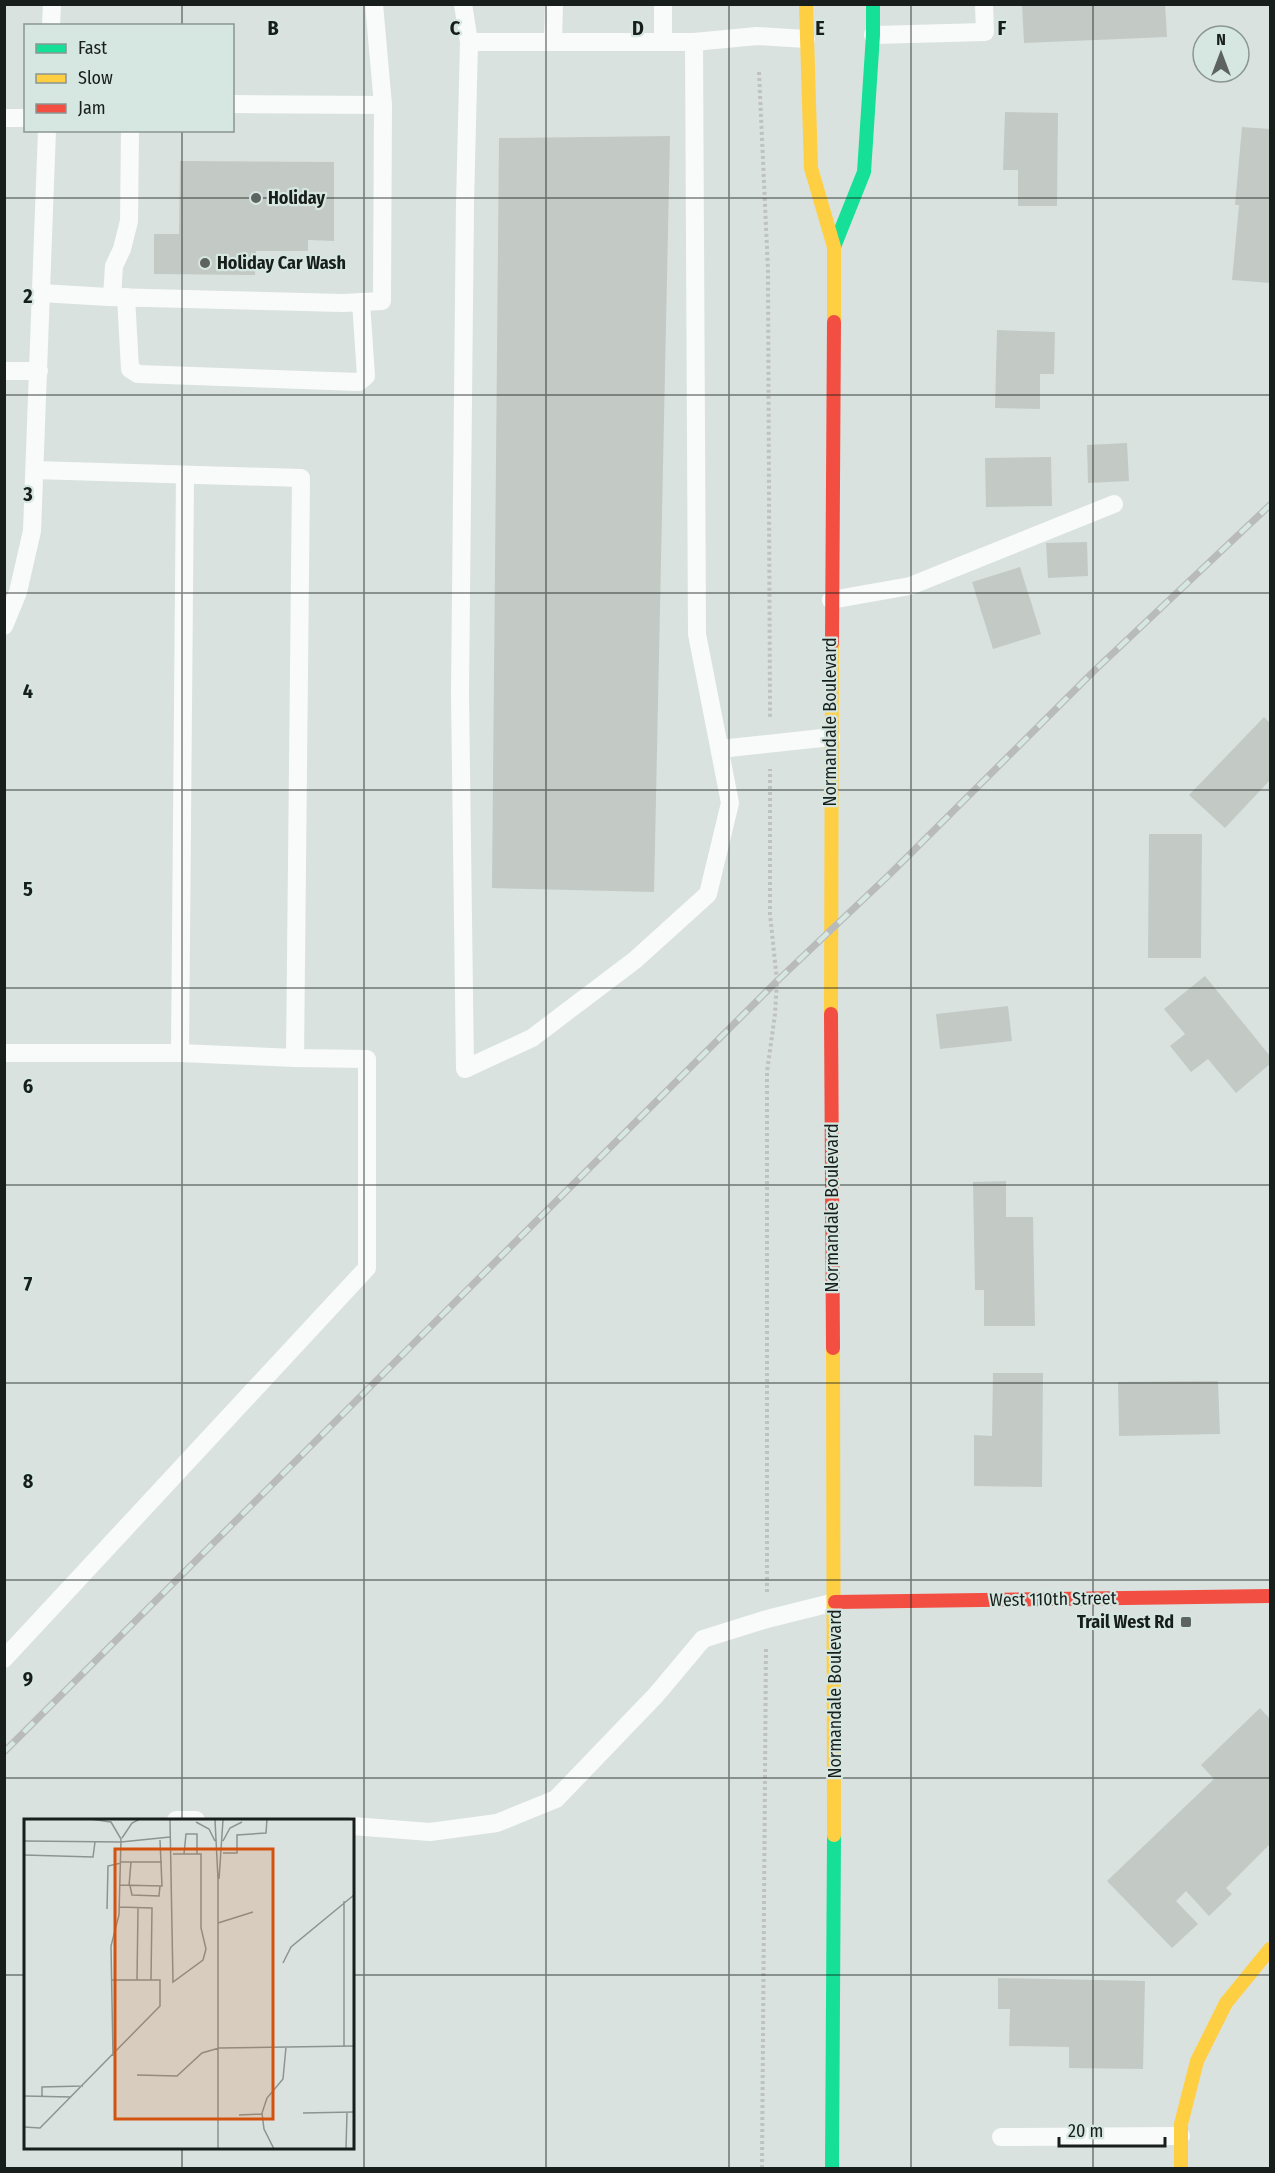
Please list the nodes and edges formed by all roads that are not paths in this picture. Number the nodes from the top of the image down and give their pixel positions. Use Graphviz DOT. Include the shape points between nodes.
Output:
graph roads {
  1 [pos="52,4"];
  2 [pos="374,4"];
  3 [pos="463,4"];
  4 [pos="554,4"];
  5 [pos="663,4"];
  6 [pos="806,4"];
  7 [pos="873,4"];
  8 [pos="984,4"];
  9 [pos="51,24"];
  10 [pos="873,34"];
  11 [pos="806,39"];
  12 [pos="469,42"];
  13 [pos="553,42"];
  14 [pos="663,42"];
  15 [pos="694,42"];
  16 [pos="234,104"];
  17 [pos="383,105"];
  18 [pos="4,118"];
  19 [pos="24,118"];
  20 [pos="47,132"];
  21 [pos="130,132"];
  22 [pos="834,247"];
  23 [pos="41,293"];
  24 [pos="119,297"];
  25 [pos="361,302"];
  26 [pos="4,371"];
  27 [pos="39,371"];
  28 [pos="35,470"];
  29 [pos="185,475"];
  30 [pos="1114,504"];
  31 [pos="831,600"];
  32 [pos="4,626"];
  33 [pos="831,737"];
  34 [pos="720,749"];
  35 [pos="4,1053"];
  36 [pos="180,1053"];
  37 [pos="295,1058"];
  38 [pos="1270,1596"];
  39 [pos="835,1602"];
  40 [pos="4,1659"];
  41 [pos="354,1826"];
  42 [pos="1270,1949"];
  43 [pos="1181,2136"];
  44 [pos="1001,2137"];
  45 [pos="832,2169"];
  46 [pos="1181,2169"];
  1 -- 9 [label="lane"];
  2 -- 17 [label="lane"];
  3 -- 12 [label="lane"];
  4 -- 13 [label="lane"];
  5 -- 14 [label="lane"];
  6 -- 11 [label="street, Normandale Boulevard"];
  7 -- 10 [label="street, Normandale Boulevard"];
  8 -- 10 [label="lane" via="985,32"];
  10 -- 22 [label="street, Normandale Boulevard" via="864,172"];
  11 -- 15 [label="lane" via="757,36"];
  11 -- 22 [label="street, Normandale Boulevard" via="811,168"];
  12 -- 13 [label="lane"];
  12 -- 34 [label="lane" via="460,694 465,1069 532,1038 635,960 708,894 730,803"];
  13 -- 14 [label="lane"];
  14 -- 15 [label="lane"];
  15 -- 34 [label="lane" via="697,634"];
  16 -- 17 [label="lane"];
  17 -- 25 [label="lane" via="382,301"];
  18 -- 19 [label="lane"];
  20 -- 23 [label="lane"];
  21 -- 24 [label="lane" via="129,221 114,266"];
  22 -- 31 [label="street, Normandale Boulevard"];
  23 -- 24 [label="lane"];
  23 -- 27 [label="lane"];
  24 -- 25 [label="lane"];
  24 -- 25 [label="lane" via="130,369 138,374 359,382 366,376"];
  26 -- 27 [label="lane"];
  27 -- 28 [label="lane"];
  28 -- 29 [label="lane"];
  28 -- 32 [label="lane" via="32,531 18,592"];
  29 -- 36 [label="lane"];
  29 -- 37 [label="lane" via="301,478"];
  30 -- 31 [label="lane" via="910,586"];
  31 -- 33 [label="street, Normandale Boulevard"];
  33 -- 34 [label="lane"];
  33 -- 39 [label="street, Normandale Boulevard"];
  35 -- 36 [label="lane"];
  36 -- 37 [label="lane"];
  37 -- 40 [label="lane" via="367,1059 367,1268"];
  38 -- 39 [label="street, West 110th Street"];
  39 -- 41 [label="lane" via="703,1639 656,1695 556,1799 497,1823 430,1832"];
  39 -- 45 [label="street, Normandale Boulevard"];
  42 -- 43 [label="street" via="1226,2002 1197,2061"];
  43 -- 44 [label="lane"];
  43 -- 46 [label="street"];
}
